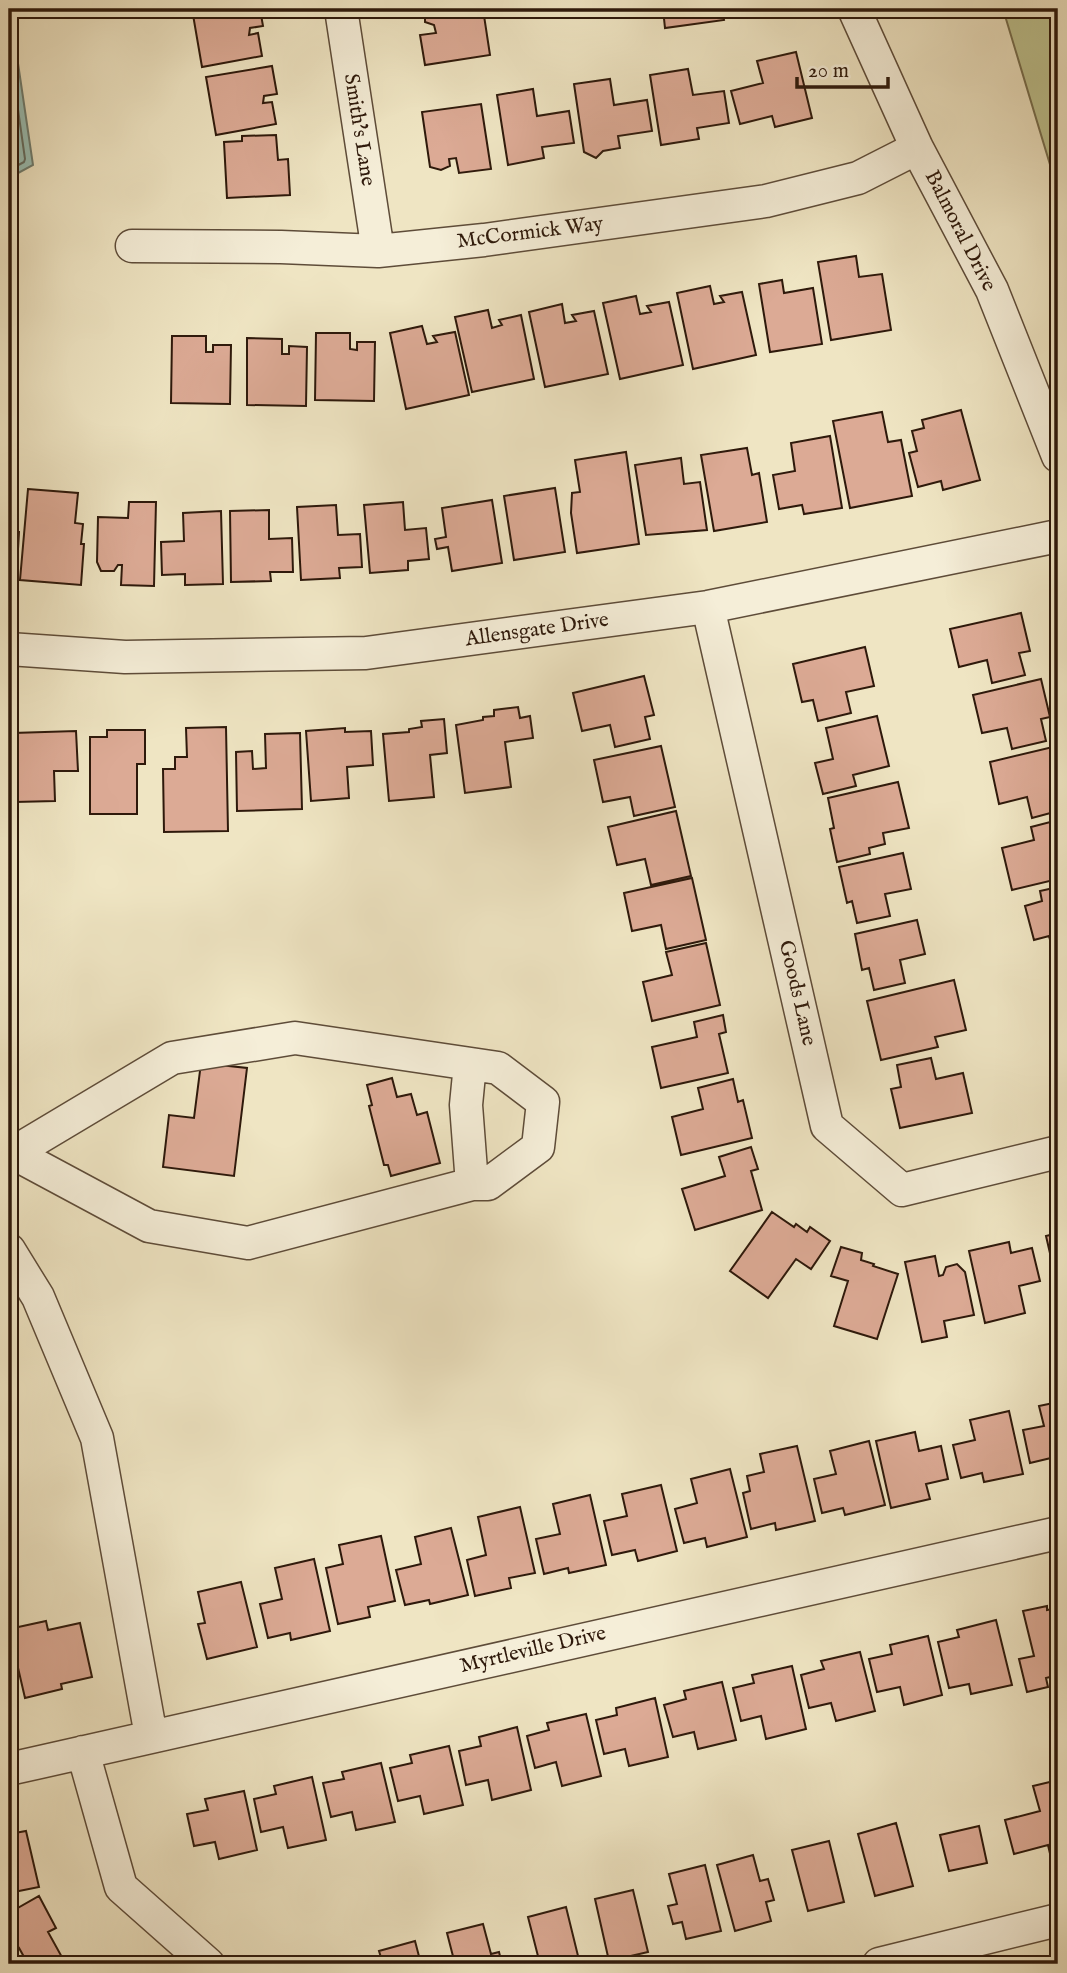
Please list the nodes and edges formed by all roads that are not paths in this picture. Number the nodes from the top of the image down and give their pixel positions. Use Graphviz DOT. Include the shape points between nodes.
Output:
graph roads {
  1 [pos="341,9"];
  2 [pos="854,9"];
  3 [pos="918,148"];
  4 [pos="132,246"];
  5 [pos="378,251"];
  6 [pos="1058,456"];
  7 [pos="1058,536"];
  8 [pos="708,607"];
  9 [pos="9,649"];
  10 [pos="470,1064"];
  11 [pos="1058,1152"];
  12 [pos="11,1155"];
  13 [pos="472,1184"];
  14 [pos="9,1250"];
  15 [pos="1058,1533"];
  16 [pos="151,1735"];
  17 [pos="83,1752"];
  18 [pos="9,1769"];
  19 [pos="1058,1920"];
  20 [pos="208,1964"];
  21 [pos="878,1964"];
  1 -- 5 [label="street, Smith's Lane"];
  2 -- 3 [label="street, Balmoral Drive"];
  3 -- 5 [label="street, McCormick Way" via="858,178 766,201"];
  3 -- 6 [label="street, Balmoral Drive" via="992,290"];
  4 -- 5 [label="street, McCormick Way"];
  7 -- 8 [label="street, Allensgate Drive"];
  8 -- 9 [label="street, Allensgate Drive" via="366,653 125,657"];
  8 -- 11 [label="street, Goods Lane" via="827,1126 902,1190"];
  10 -- 12 [label="street" via="295,1038 172,1058"];
  10 -- 13 [label="street" via="466,1105"];
  10 -- 13 [label="street" via="498,1068 543,1102 538,1147 488,1184"];
  12 -- 13 [label="street" via="149,1226 248,1243"];
  14 -- 16 [label="street" via="38,1297 97,1438"];
  15 -- 16 [label="street, Myrtleville Drive"];
  16 -- 17 [label="street, Myrtleville Drive"];
  17 -- 18 [label="street, Myrtleville Drive"];
  17 -- 20 [label="street" via="121,1886"];
  19 -- 21 [label="street"];
}
